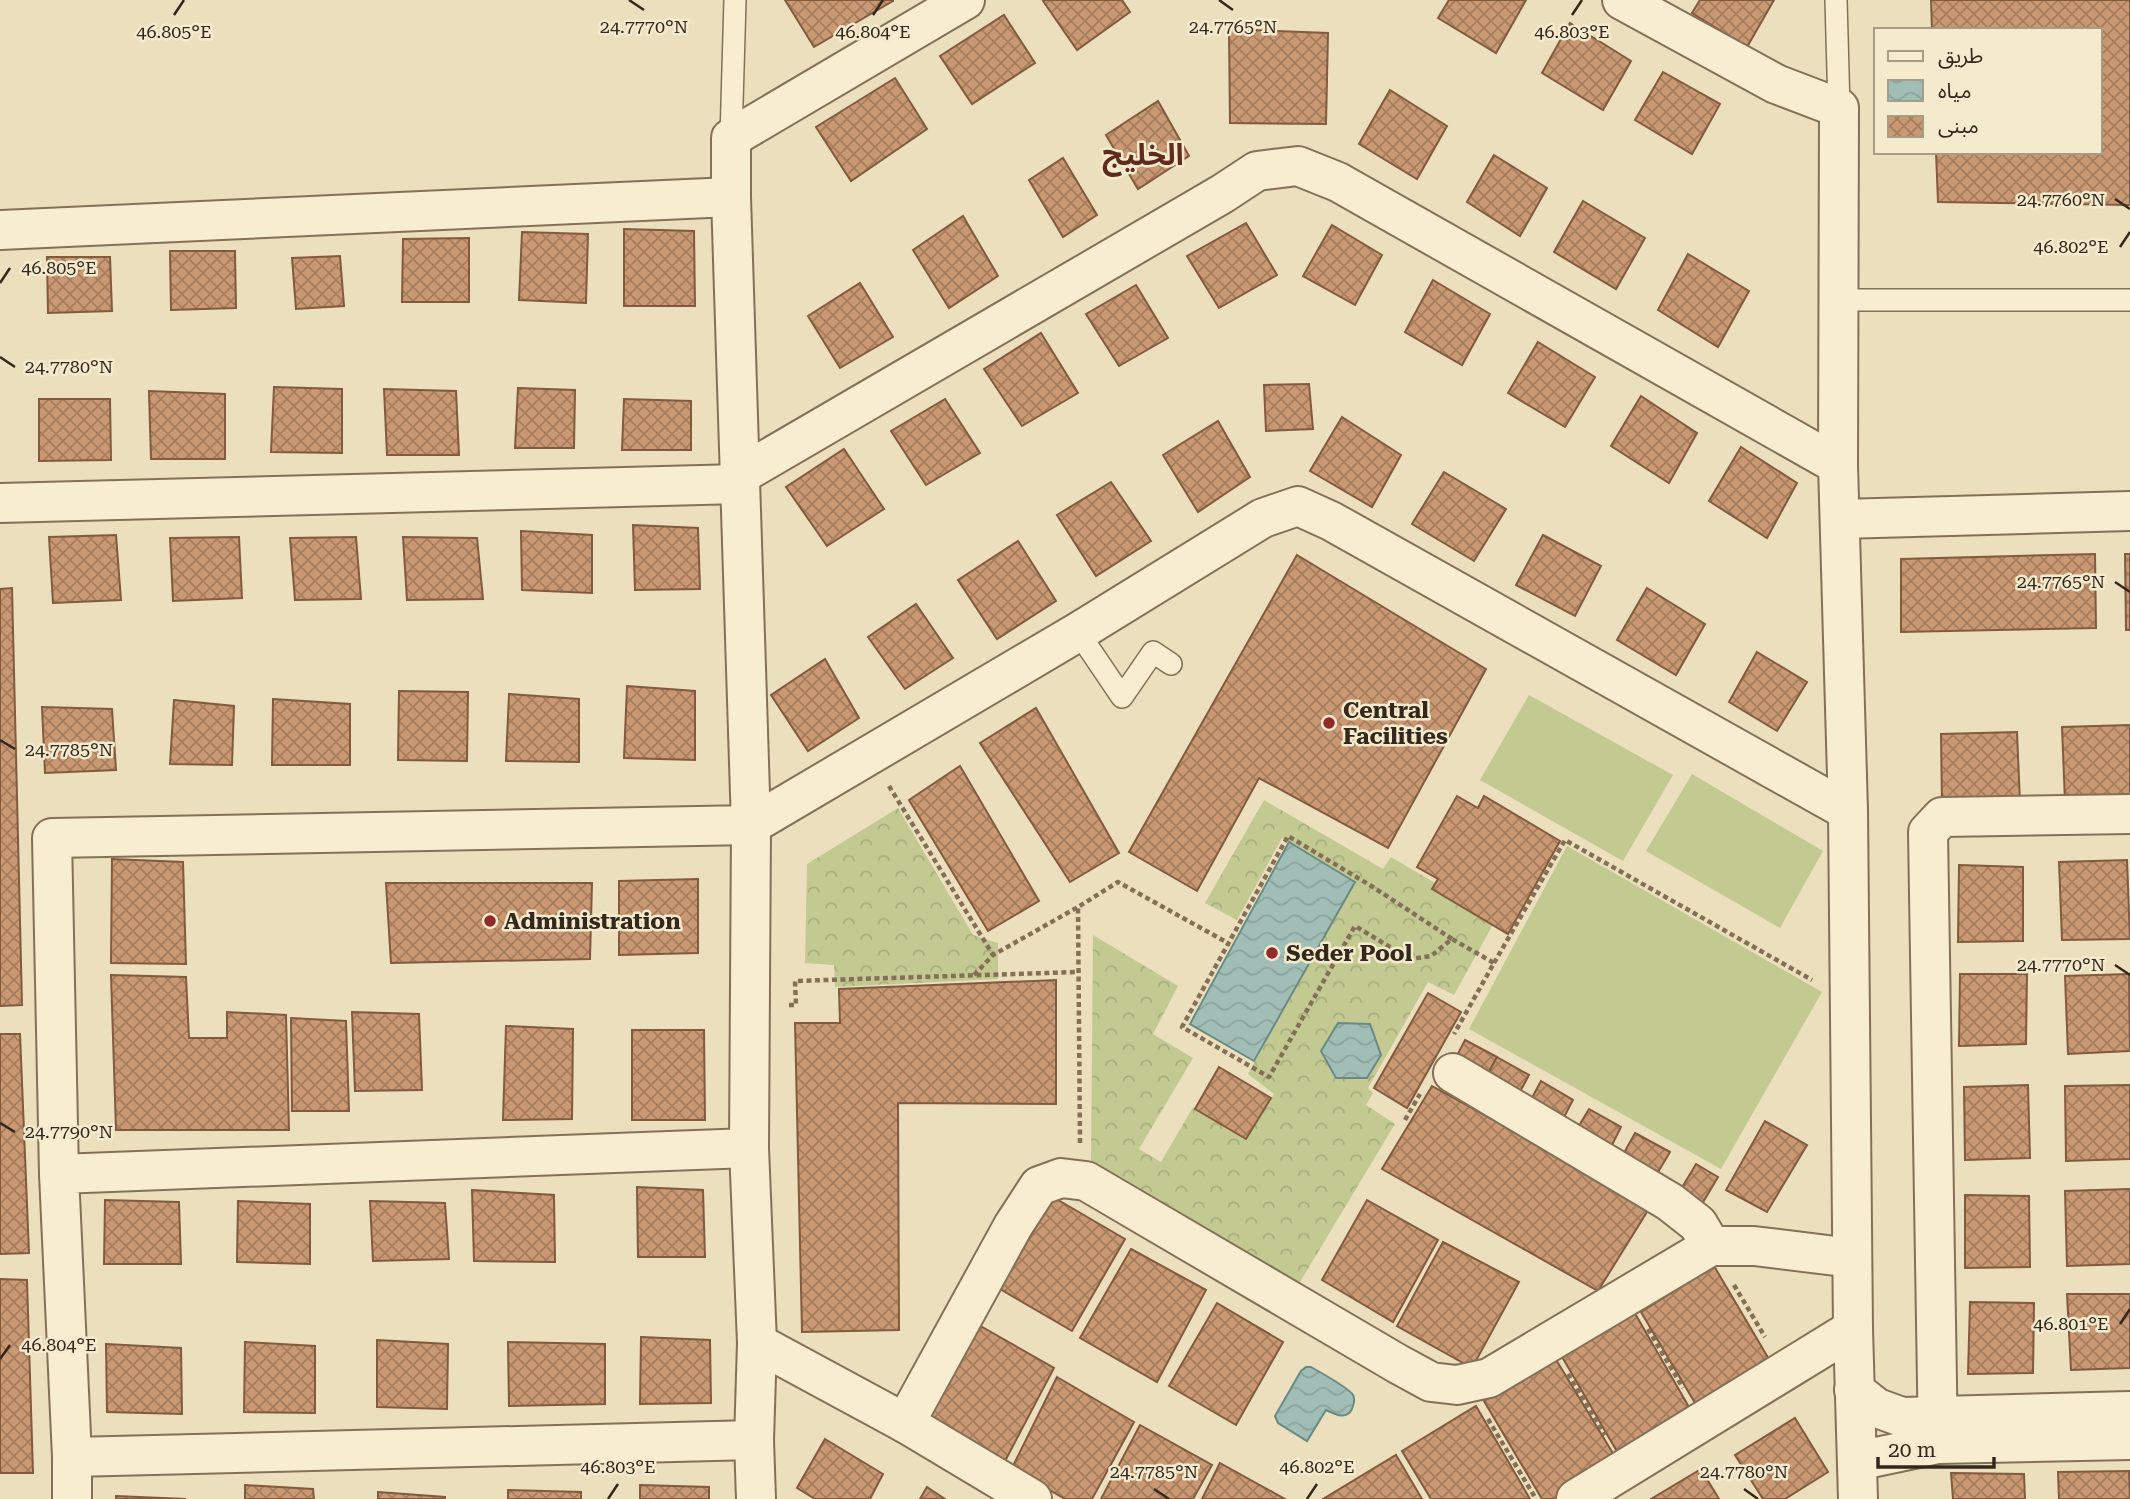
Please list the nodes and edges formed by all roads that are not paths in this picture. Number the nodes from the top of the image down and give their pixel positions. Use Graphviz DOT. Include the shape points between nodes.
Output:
graph roads {
  1 [pos="735,0"];
  2 [pos="965,0"];
  3 [pos="1622,0"];
  4 [pos="1836,0"];
  5 [pos="1839,108"];
  6 [pos="732,138"];
  7 [pos="731,197"];
  8 [pos="0,230"];
  9 [pos="1838,300"];
  10 [pos="2130,300"];
  11 [pos="1838,465"];
  12 [pos="740,479"];
  13 [pos="0,503"];
  14 [pos="2130,511"];
  15 [pos="1840,519"];
  16 [pos="1078,632"];
  17 [pos="1171,664"];
  18 [pos="1848,811"];
  19 [pos="2130,814"];
  20 [pos="751,825"];
  21 [pos="1442,1067"];
  22 [pos="749,1149"];
  23 [pos="59,1174"];
  24 [pos="1711,1246"];
  25 [pos="1852,1258"];
  26 [pos="1853,1329"];
  27 [pos="757,1343"];
  28 [pos="1854,1390"];
  29 [pos="2130,1411"];
  30 [pos="905,1423"];
  31 [pos="1939,1430"];
  32 [pos="754,1440"];
  33 [pos="2130,1440"];
  34 [pos="72,1457"];
  35 [pos="1857,1461"];
  36 [pos="72,1499"];
  37 [pos="756,1499"];
  38 [pos="1032,1499"];
  39 [pos="1576,1499"];
  40 [pos="1858,1499"];
  1 -- 6 [label="lane"];
  2 -- 6 [label="street"];
  3 -- 5 [label="street" via="1776,84"];
  4 -- 5 [label="lane"];
  5 -- 9 [label="street"];
  6 -- 7 [label="street"];
  7 -- 8 [label="street"];
  7 -- 12 [label="street"];
  9 -- 10 [label="lane"];
  9 -- 11 [label="street"];
  11 -- 12 [label="street" via="1338,182 1298,166 1257,171"];
  11 -- 15 [label="street"];
  12 -- 13 [label="street"];
  12 -- 20 [label="street"];
  14 -- 15 [label="street"];
  15 -- 18 [label="street"];
  16 -- 17 [label="lane" via="1122,697 1153,652"];
  16 -- 18 [label="street" via="1264,518 1298,506"];
  16 -- 20 [label="street"];
  18 -- 25 [label="street"];
  19 -- 31 [label="street" via="1942,817 1928,832"];
  20 -- 22 [label="street"];
  20 -- 23 [label="street" via="51,838"];
  21 -- 24 [label="street" via="1670,1202 1698,1224"];
  22 -- 23 [label="street"];
  22 -- 27 [label="street"];
  23 -- 34 [label="street"];
  24 -- 25 [label="street" via="1754,1246"];
  24 -- 30 [label="street" via="1489,1378 1457,1385 1431,1382 1086,1181 1061,1178 1039,1186 1013,1226"];
  25 -- 26 [label="street"];
  26 -- 28 [label="street"];
  26 -- 39 [label="street"];
  27 -- 30 [label="street"];
  27 -- 32 [label="street"];
  28 -- 31 [label="street" via="1877,1408"];
  28 -- 35 [label="street"];
  29 -- 31 [label="street"];
  30 -- 38 [label="street"];
  31 -- 33 [label="street"];
  31 -- 35 [label="street"];
  32 -- 34 [label="street"];
  32 -- 37 [label="street"];
  34 -- 36 [label="street"];
  35 -- 40 [label="street"];
}
